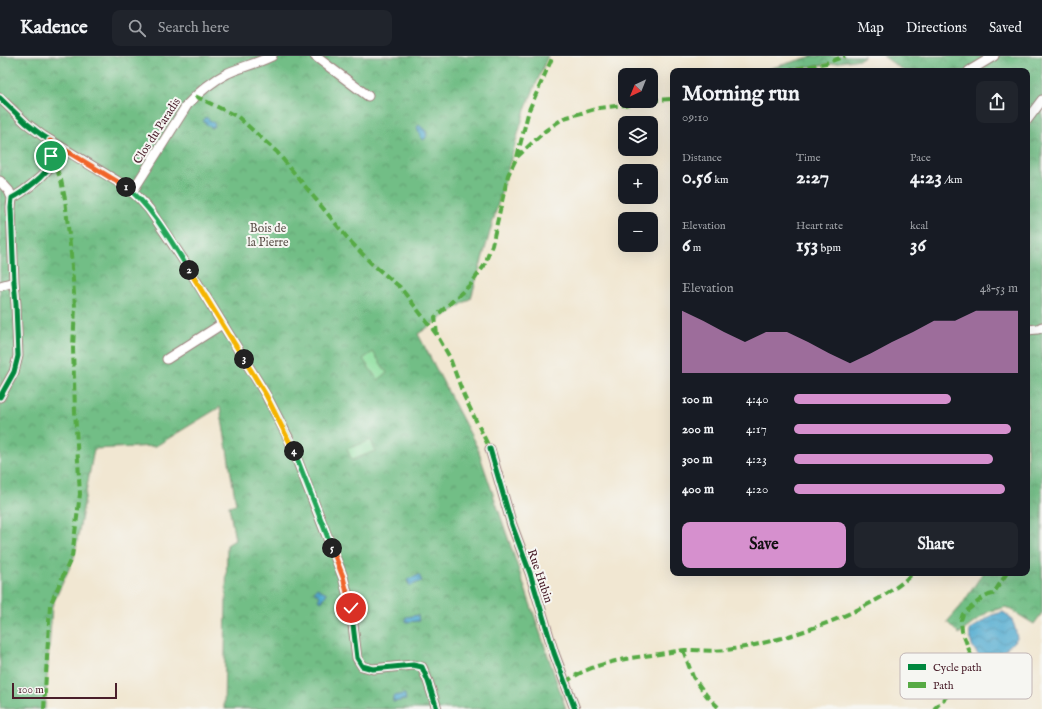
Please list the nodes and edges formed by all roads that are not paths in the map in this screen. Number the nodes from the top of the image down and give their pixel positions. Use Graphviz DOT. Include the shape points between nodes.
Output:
graph roads {
  1 [pos="272,56"];
  2 [pos="315,56"];
  3 [pos="994,56"];
  4 [pos="974,68"];
  5 [pos="368,96"];
  6 [pos="0,98"];
  7 [pos="1042,100"];
  8 [pos="1030,116"];
  9 [pos="50,141"];
  10 [pos="0,181"];
  11 [pos="132,192"];
  12 [pos="12,198"];
  13 [pos="14,282"];
  14 [pos="0,286"];
  15 [pos="222,324"];
  16 [pos="1041,328"];
  17 [pos="1030,330"];
  18 [pos="167,359"];
  19 [pos="0,397"];
  20 [pos="490,449"];
  21 [pos="437,709"];
  22 [pos="575,709"];
  1 -- 11 [label="street, Clos du Paradis" via="229,73 209,84 195,96 186,105"];
  2 -- 5 [label="street"];
  3 -- 4 [label="street"];
  6 -- 9 [label="street"];
  7 -- 8 [label="street"];
  9 -- 11 [label="street"];
  9 -- 12 [label="street" via="52,158 48,169"];
  10 -- 12 [label="street"];
  11 -- 15 [label="street" via="149,209"];
  12 -- 13 [label="street"];
  13 -- 14 [label="street"];
  13 -- 19 [label="street" via="18,356 14,372"];
  15 -- 18 [label="street"];
  15 -- 21 [label="street" via="266,395 289,439 343,577 351,608 357,658 362,666 373,669 413,664 422,668"];
  16 -- 17 [label="street"];
  20 -- 22 [label="street, Rue Hubin" via="512,525"];
}
